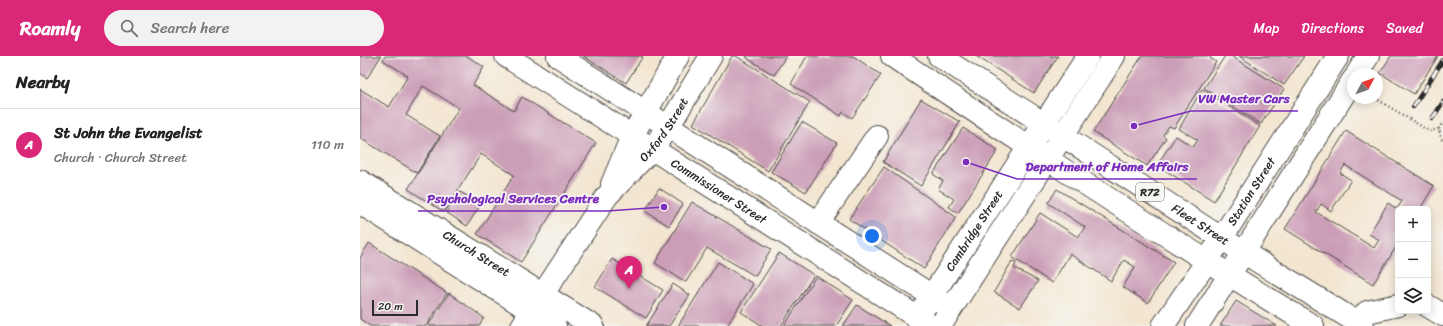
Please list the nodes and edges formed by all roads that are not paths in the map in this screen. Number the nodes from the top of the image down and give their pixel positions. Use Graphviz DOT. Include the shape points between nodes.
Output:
graph roads {
  1 [pos="506,56"];
  2 [pos="558,56"];
  3 [pos="678,56"];
  4 [pos="711,56"];
  5 [pos="892,56"];
  6 [pos="939,56"];
  7 [pos="1088,56"];
  8 [pos="1114,56"];
  9 [pos="1338,56"];
  10 [pos="1368,56"];
  11 [pos="1360,68"];
  12 [pos="1347,89"];
  13 [pos="645,112"];
  14 [pos="1045,123"];
  15 [pos="668,127"];
  16 [pos="632,136"];
  17 [pos="877,136"];
  18 [pos="1064,136"];
  19 [pos="1028,148"];
  20 [pos="652,149"];
  21 [pos="1048,161"];
  22 [pos="360,181"];
  23 [pos="607,196"];
  24 [pos="360,203"];
  25 [pos="818,223"];
  26 [pos="1222,238"];
  27 [pos="1243,252"];
  28 [pos="1207,261"];
  29 [pos="1228,275"];
  30 [pos="931,295"];
  31 [pos="1395,306"];
  32 [pos="1431,308"];
  33 [pos="532,310"];
  34 [pos="1443,315"];
  35 [pos="945,317"];
  36 [pos="921,323"];
  37 [pos="1359,325"];
  38 [pos="555,326"];
  39 [pos="593,326"];
  40 [pos="1163,326"];
  41 [pos="1197,326"];
  42 [pos="1313,326"];
  1 -- 16 [label="street, Commissioner Street"];
  2 -- 13 [label="street"];
  3 -- 13 [label="street, Oxford Street"];
  4 -- 15 [label="street, Oxford Street"];
  5 -- 19 [label="street, R72"];
  6 -- 14 [label="street, Fleet Street / R72"];
  7 -- 14 [label="street, Cambridge Street"];
  8 -- 18 [label="street, Cambridge Street"];
  9 -- 26 [label="street, Station Street"];
  10 -- 11 [label="street"];
  12 -- 27 [label="street, Station Street"];
  13 -- 15 [label="street"];
  13 -- 16 [label="street, Oxford Street"];
  14 -- 18 [label="street, Fleet Street / R72"];
  14 -- 19 [label="street, Cambridge Street"];
  15 -- 20 [label="street, Oxford Street"];
  15 -- 25 [label="street"];
  16 -- 20 [label="street, Commissioner Street"];
  16 -- 23 [label="street, Oxford Street"];
  17 -- 25 [label="street"];
  18 -- 21 [label="street, Cambridge Street"];
  18 -- 26 [label="street, Fleet Street / R72"];
  19 -- 21 [label="street, R72"];
  19 -- 30 [label="street, Cambridge Street"];
  20 -- 23 [label="street, Oxford Street"];
  20 -- 36 [label="street, Commissioner Street"];
  21 -- 28 [label="street, R72"];
  21 -- 35 [label="street, Cambridge Street"];
  22 -- 33 [label="street, Church Street"];
  23 -- 33 [label="street, Oxford Street"];
  24 -- 33 [label="street, Church Street"];
  25 -- 30 [label="street"];
  26 -- 27 [label="street, Fleet Street / R72"];
  26 -- 28 [label="street, Station Street"];
  27 -- 29 [label="street, Station Street"];
  27 -- 37 [label="street, Fleet Street / R72"];
  28 -- 29 [label="street, R72"];
  28 -- 40 [label="street, Station Street"];
  29 -- 41 [label="street, Station Street"];
  29 -- 42 [label="street, R72"];
  30 -- 35 [label="street"];
  30 -- 36 [label="street, Cambridge Street"];
  31 -- 37 [label="street" via="1367,312"];
  32 -- 34 [label="street"];
  33 -- 38 [label="street, Church Street"];
  33 -- 39 [label="street, Church Street"];
}
